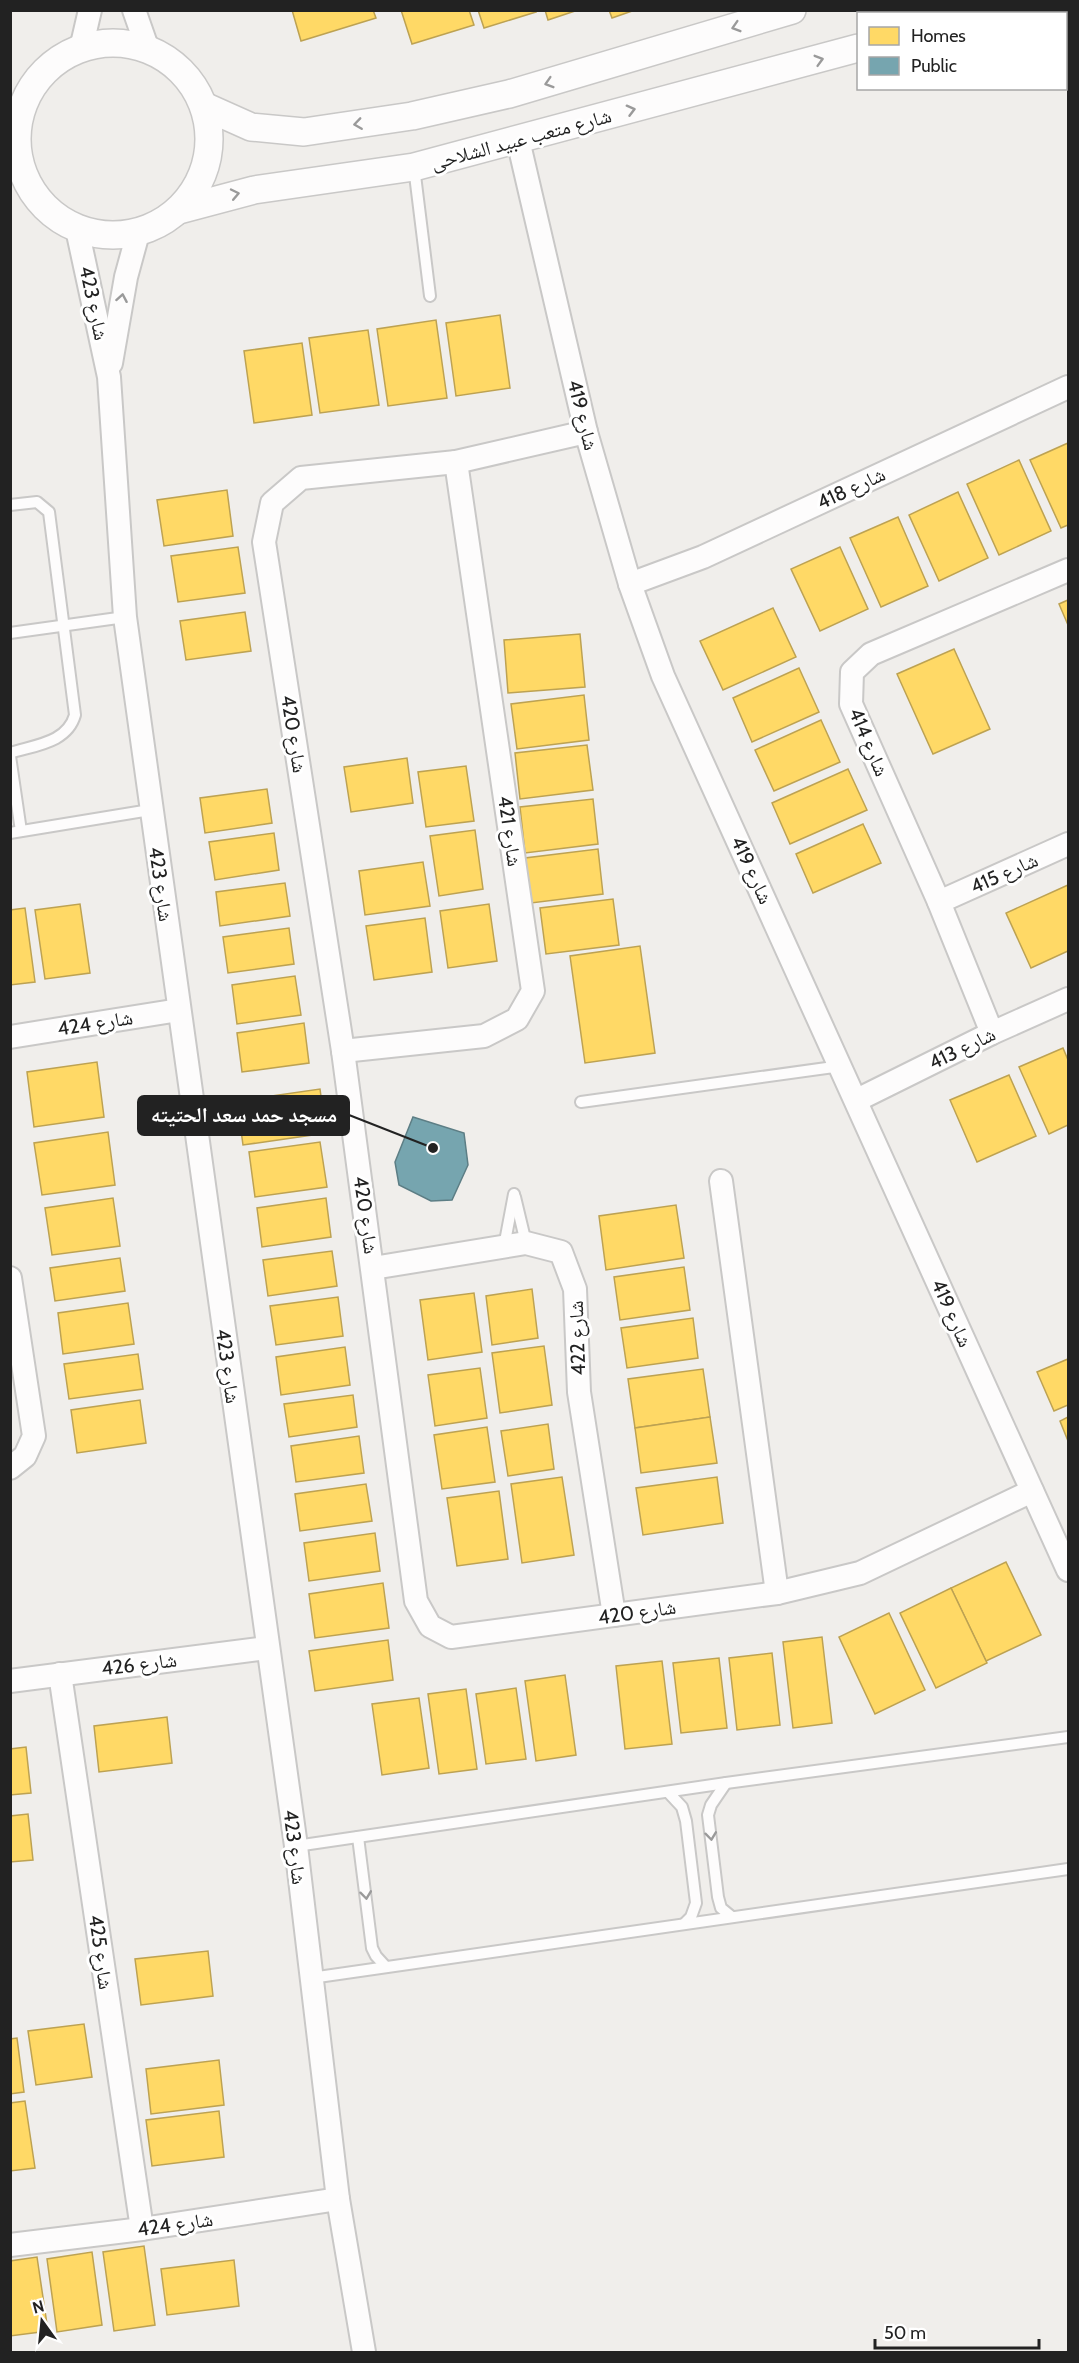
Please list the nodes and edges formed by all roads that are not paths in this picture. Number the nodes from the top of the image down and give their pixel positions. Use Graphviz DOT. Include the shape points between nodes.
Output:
graph roads {
  1 [pos="90,10"];
  2 [pos="134,10"];
  3 [pos="792,10"];
  4 [pos="857,48"];
  5 [pos="81,49"];
  6 [pos="148,50"];
  7 [pos="37,80"];
  8 [pos="10,101"];
  9 [pos="204,106"];
  10 [pos="518,140"];
  11 [pos="414,167"];
  12 [pos="22,193"];
  13 [pos="179,210"];
  14 [pos="77,229"];
  15 [pos="138,232"];
  16 [pos="429,296"];
  17 [pos="109,377"];
  18 [pos="1068,387"];
  19 [pos="586,432"];
  20 [pos="456,462"];
  21 [pos="10,505"];
  22 [pos="1068,570"];
  23 [pos="630,584"];
  24 [pos="125,617"];
  25 [pos="64,626"];
  26 [pos="10,633"];
  27 [pos="10,754"];
  28 [pos="150,810"];
  29 [pos="16,832"];
  30 [pos="1068,844"];
  31 [pos="939,902"];
  32 [pos="1068,999"];
  33 [pos="179,1010"];
  34 [pos="992,1033"];
  35 [pos="10,1037"];
  36 [pos="343,1051"];
  37 [pos="841,1066"];
  38 [pos="857,1100"];
  39 [pos="581,1102"];
  40 [pos="721,1181"];
  41 [pos="526,1243"];
  42 [pos="504,1247"];
  43 [pos="374,1268"];
  44 [pos="10,1278"];
  45 [pos="10,1468"];
  46 [pos="1032,1491"];
  47 [pos="1068,1570"];
  48 [pos="777,1593"];
  49 [pos="614,1615"];
  50 [pos="267,1648"];
  51 [pos="60,1674"];
  52 [pos="10,1681"];
  53 [pos="1068,1737"];
  54 [pos="726,1783"];
  55 [pos="669,1792"];
  56 [pos="358,1837"];
  57 [pos="296,1846"];
  58 [pos="1068,1869"];
  59 [pos="732,1917"];
  60 [pos="684,1924"];
  61 [pos="386,1967"];
  62 [pos="310,1978"];
  63 [pos="338,2199"];
  64 [pos="142,2229"];
  65 [pos="10,2245"];
  66 [pos="364,2352"];
  1 -- 5 [label="street"];
  2 -- 6 [label="street"];
  3 -- 9 [label="street, one-way" via="509,94 412,116 304,132 251,127"];
  10 -- 4 [label="street, شارع متعب عبيد الشلاحى, one-way"];
  5 -- 6 [label="street" via="126,44"];
  5 -- 7 [label="street" via="57,61"];
  6 -- 9 [label="street" via="172,63 191,82"];
  7 -- 8 [label="street"];
  7 -- 12 [label="street" via="23,104 16,135"];
  9 -- 13 [label="street" via="210,134 207,162 197,188"];
  10 -- 11 [label="street, شارع متعب عبيد الشلاحى"];
  10 -- 19 [label="street, شارع 419"];
  13 -- 11 [label="street, شارع متعب عبيد الشلاحى, one-way" via="254,190"];
  11 -- 16 [label="lane"];
  12 -- 14 [label="street"];
  13 -- 15 [label="street" via="160,224"];
  14 -- 15 [label="street" via="107,236"];
  14 -- 17 [label="street, شارع 423"];
  17 -- 15 [label="street, شارع 423, one-way"];
  17 -- 24 [label="street, شارع 423"];
  18 -- 23 [label="street, شارع 418" via="703,557"];
  19 -- 20 [label="street, شارع 420"];
  19 -- 23 [label="street, شارع 419"];
  20 -- 36 [label="street, شارع 421" via="533,991 517,1019 484,1036"];
  20 -- 36 [label="street, شارع 420" via="301,478 272,503 264,542"];
  21 -- 25 [label="lane" via="37,502 49,512"];
  22 -- 31 [label="street, شارع 414" via="871,654 852,672 851,704"];
  23 -- 37 [label="street, شارع 419" via="663,676"];
  24 -- 25 [label="lane"];
  24 -- 28 [label="street, شارع 423"];
  25 -- 26 [label="lane"];
  25 -- 27 [label="lane" via="74,706 72,724 60,738"];
  27 -- 29 [label="lane"];
  28 -- 29 [label="lane"];
  28 -- 33 [label="street, شارع 423"];
  30 -- 31 [label="street, شارع 415"];
  31 -- 34 [label="street, شارع 414"];
  32 -- 34 [label="street, شارع 413"];
  33 -- 35 [label="street, شارع 424"];
  33 -- 50 [label="street, شارع 423"];
  34 -- 38 [label="street, شارع 413"];
  36 -- 43 [label="street, شارع 420"];
  37 -- 38 [label="street, شارع 419"];
  37 -- 39 [label="lane"];
  38 -- 46 [label="street, شارع 419"];
  40 -- 48 [label="street"];
  41 -- 42 [label="street, شارع 422"];
  41 -- 42 [label="lane" via="514,1194"];
  41 -- 49 [label="street, شارع 422" via="561,1252 575,1289 579,1392"];
  42 -- 43 [label="street, شارع 422"];
  43 -- 49 [label="street, شارع 420" via="416,1601 430,1626 451,1637"];
  44 -- 45 [label="street" via="34,1436 25,1456"];
  46 -- 47 [label="street, شارع 419"];
  46 -- 48 [label="street, شارع 420" via="860,1573"];
  48 -- 49 [label="street, شارع 420"];
  50 -- 51 [label="street, شارع 426"];
  50 -- 57 [label="street, شارع 423"];
  51 -- 52 [label="street, شارع 426"];
  51 -- 64 [label="street, شارع 425"];
  53 -- 54 [label="lane"];
  54 -- 55 [label="lane"];
  54 -- 59 [label="lane, one-way" via="708,1815 718,1897 721,1908"];
  55 -- 56 [label="lane"];
  55 -- 60 [label="lane" via="682,1807 696,1903 692,1917"];
  56 -- 57 [label="lane"];
  56 -- 61 [label="lane, one-way" via="372,1948"];
  57 -- 62 [label="street, شارع 423"];
  58 -- 59 [label="lane"];
  59 -- 60 [label="lane"];
  60 -- 61 [label="lane"];
  61 -- 62 [label="lane"];
  62 -- 63 [label="street, شارع 423"];
  63 -- 64 [label="street, شارع 424"];
  63 -- 66 [label="street, شارع 423"];
  64 -- 65 [label="street, شارع 424"];
}
